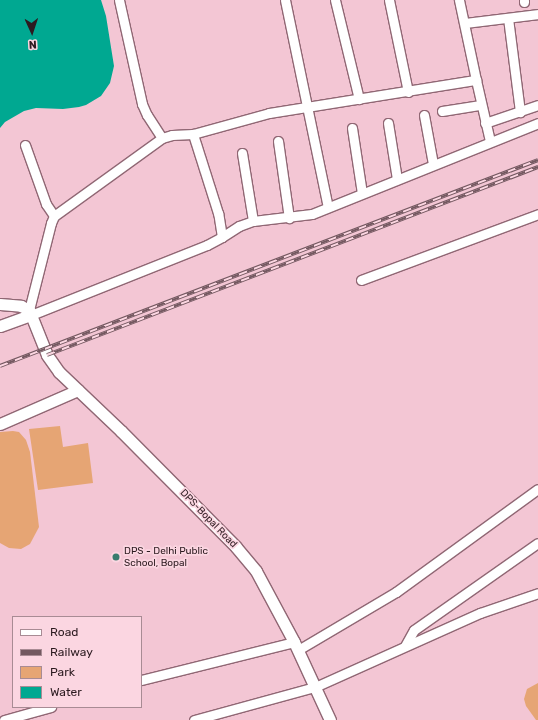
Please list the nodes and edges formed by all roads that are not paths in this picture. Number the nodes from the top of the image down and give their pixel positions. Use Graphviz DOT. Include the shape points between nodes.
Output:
graph roads {
  1 [pos="119,0"];
  2 [pos="285,0"];
  3 [pos="335,0"];
  4 [pos="389,0"];
  5 [pos="459,0"];
  6 [pos="538,14"];
  7 [pos="508,18"];
  8 [pos="465,23"];
  9 [pos="476,80"];
  10 [pos="408,92"];
  11 [pos="359,99"];
  12 [pos="482,105"];
  13 [pos="538,105"];
  14 [pos="309,106"];
  15 [pos="442,111"];
  16 [pos="520,112"];
  17 [pos="424,115"];
  18 [pos="538,122"];
  19 [pos="388,123"];
  20 [pos="485,123"];
  21 [pos="352,128"];
  22 [pos="193,134"];
  23 [pos="162,138"];
  24 [pos="278,141"];
  25 [pos="490,141"];
  26 [pos="25,145"];
  27 [pos="242,153"];
  28 [pos="433,164"];
  29 [pos="397,179"];
  30 [pos="362,193"];
  31 [pos="328,207"];
  32 [pos="538,214"];
  33 [pos="54,216"];
  34 [pos="289,218"];
  35 [pos="253,221"];
  36 [pos="222,237"];
  37 [pos="361,280"];
  38 [pos="0,304"];
  39 [pos="30,312"];
  40 [pos="0,326"];
  41 [pos="78,390"];
  42 [pos="0,424"];
  43 [pos="538,489"];
  44 [pos="538,543"];
  45 [pos="538,592"];
  46 [pos="405,646"];
  47 [pos="298,650"];
  48 [pos="142,680"];
  49 [pos="315,687"];
  50 [pos="47,708"];
  51 [pos="4,720"];
  52 [pos="194,720"];
  53 [pos="330,720"];
  1 -- 23 [label="street" via="142,104 146,115"];
  2 -- 14 [label="street"];
  3 -- 11 [label="street"];
  4 -- 10 [label="street"];
  5 -- 8 [label="street"];
  6 -- 7 [label="street"];
  7 -- 8 [label="street"];
  7 -- 16 [label="street"];
  8 -- 9 [label="street"];
  9 -- 10 [label="street"];
  9 -- 12 [label="street"];
  10 -- 11 [label="street"];
  11 -- 14 [label="street"];
  12 -- 15 [label="street"];
  12 -- 20 [label="street"];
  13 -- 16 [label="street"];
  14 -- 22 [label="street" via="269,113"];
  14 -- 31 [label="street"];
  16 -- 20 [label="street"];
  17 -- 28 [label="street"];
  18 -- 25 [label="street"];
  19 -- 29 [label="street"];
  20 -- 25 [label="street"];
  21 -- 30 [label="street"];
  22 -- 23 [label="street"];
  22 -- 36 [label="street" via="218,213"];
  23 -- 33 [label="street"];
  24 -- 34 [label="street"];
  25 -- 28 [label="street"];
  26 -- 33 [label="street" via="46,204"];
  27 -- 35 [label="street"];
  28 -- 29 [label="street"];
  29 -- 30 [label="street"];
  30 -- 31 [label="street"];
  31 -- 34 [label="street" via="312,214"];
  32 -- 37 [label="street"];
  33 -- 39 [label="street"];
  34 -- 35 [label="street"];
  35 -- 36 [label="street"];
  36 -- 39 [label="street"];
  38 -- 39 [label="street" via="21,306"];
  39 -- 40 [label="street"];
  39 -- 41 [label="street, DPS-Bopal Road" via="47,355"];
  41 -- 42 [label="street"];
  41 -- 47 [label="street, DPS-Bopal Road" via="236,547 256,571"];
  43 -- 47 [label="street" via="396,592"];
  44 -- 46 [label="street" via="414,630"];
  45 -- 46 [label="street" via="480,612"];
  46 -- 49 [label="street"];
  47 -- 48 [label="street"];
  47 -- 49 [label="street, DPS-Bopal Road"];
  49 -- 52 [label="street"];
  49 -- 53 [label="street, DPS-Bopal Road"];
  50 -- 51 [label="street"];
}
